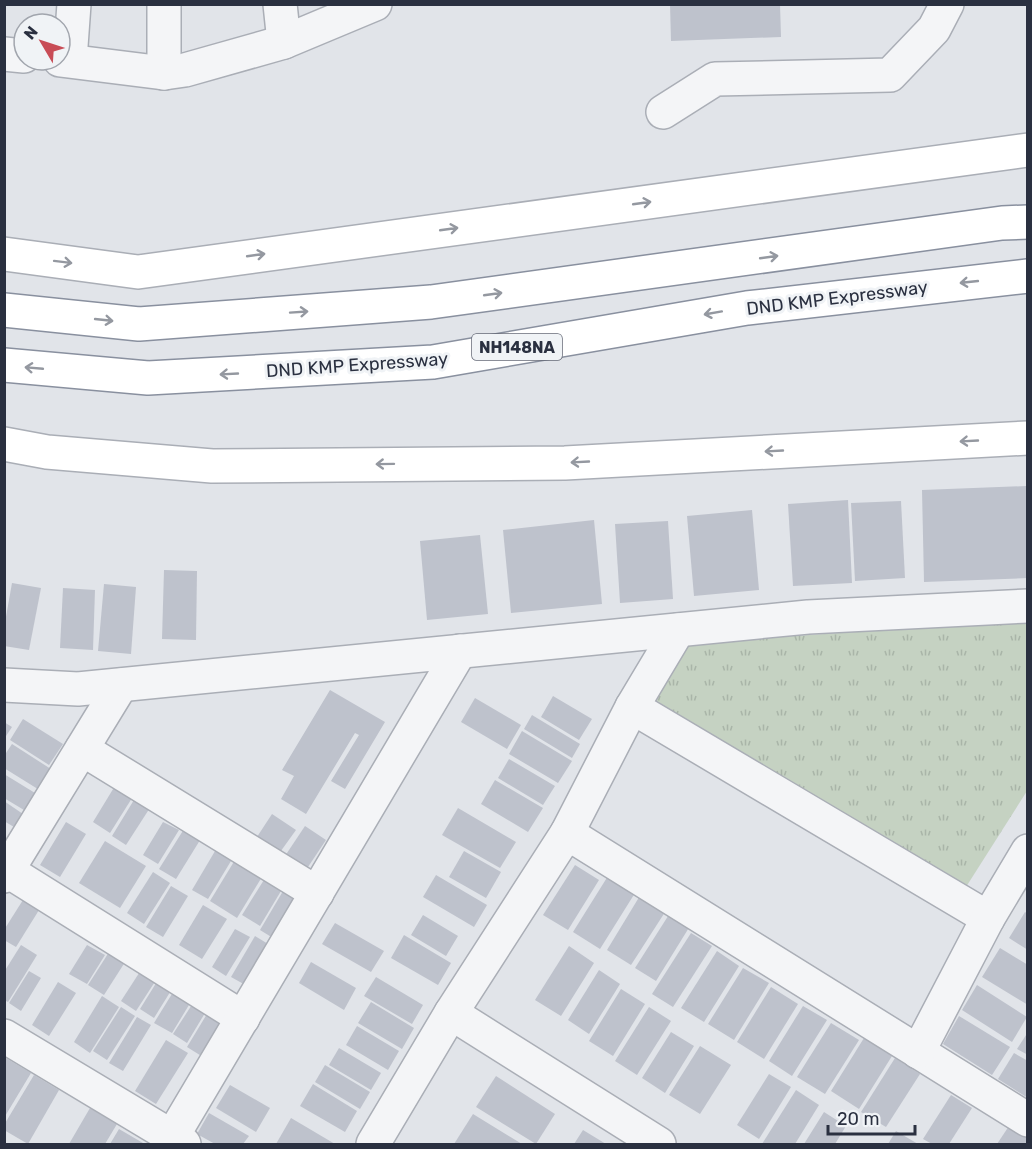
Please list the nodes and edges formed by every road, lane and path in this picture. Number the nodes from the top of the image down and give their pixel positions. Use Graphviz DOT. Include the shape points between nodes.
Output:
graph roads {
  1 [pos="164,4"];
  2 [pos="280,4"];
  3 [pos="375,4"];
  4 [pos="947,4"];
  5 [pos="284,42"];
  6 [pos="72,61"];
  7 [pos="164,73"];
  8 [pos="663,112"];
  9 [pos="1028,150"];
  10 [pos="1028,222"];
  11 [pos="4,254"];
  12 [pos="1028,276"];
  13 [pos="4,310"];
  14 [pos="4,365"];
  15 [pos="1028,438"];
  16 [pos="4,444"];
  17 [pos="1028,606"];
  18 [pos="678,630"];
  19 [pos="460,651"];
  20 [pos="121,685"];
  21 [pos="4,686"];
  22 [pos="632,707"];
  23 [pos="82,749"];
  24 [pos="567,833"];
  25 [pos="1028,851"];
  26 [pos="6,874"];
  27 [pos="317,893"];
  28 [pos="988,918"];
  29 [pos="451,1013"];
  30 [pos="243,1018"];
  31 [pos="4,1036"];
  32 [pos="918,1052"];
  33 [pos="1028,1120"];
  34 [pos="178,1141"];
  35 [pos="373,1144"];
  36 [pos="659,1144"];
  1 -- 7 [label="street"];
  2 -- 5 [label="street"];
  3 -- 5 [label="street"];
  4 -- 8 [label="street" via="934,29 890,75 715,78"];
  5 -- 7 [label="street"];
  6 -- 7 [label="street"];
  11 -- 9 [label="main road, one-way" via="138,272"];
  13 -- 10 [label="main road, one-way" via="139,324 431,302"];
  12 -- 14 [label="main road, DND KMP Expressway / NH148NA, one-way" via="747,308 433,362 148,378"];
  15 -- 16 [label="main road, one-way" via="565,463 212,466 47,452"];
  17 -- 18 [label="street" via="808,617"];
  18 -- 19 [label="street"];
  18 -- 22 [label="street"];
  19 -- 20 [label="street"];
  19 -- 27 [label="street"];
  20 -- 21 [label="street" via="78,689"];
  20 -- 23 [label="street"];
  22 -- 24 [label="street"];
  22 -- 28 [label="street"];
  23 -- 26 [label="street"];
  23 -- 27 [label="street"];
  24 -- 29 [label="street"];
  24 -- 32 [label="street"];
  25 -- 28 [label="street"];
  26 -- 30 [label="street"];
  27 -- 30 [label="street"];
  28 -- 32 [label="street"];
  29 -- 35 [label="street"];
  29 -- 36 [label="street"];
  30 -- 34 [label="street"];
  31 -- 34 [label="street"];
  32 -- 33 [label="street"];
}
